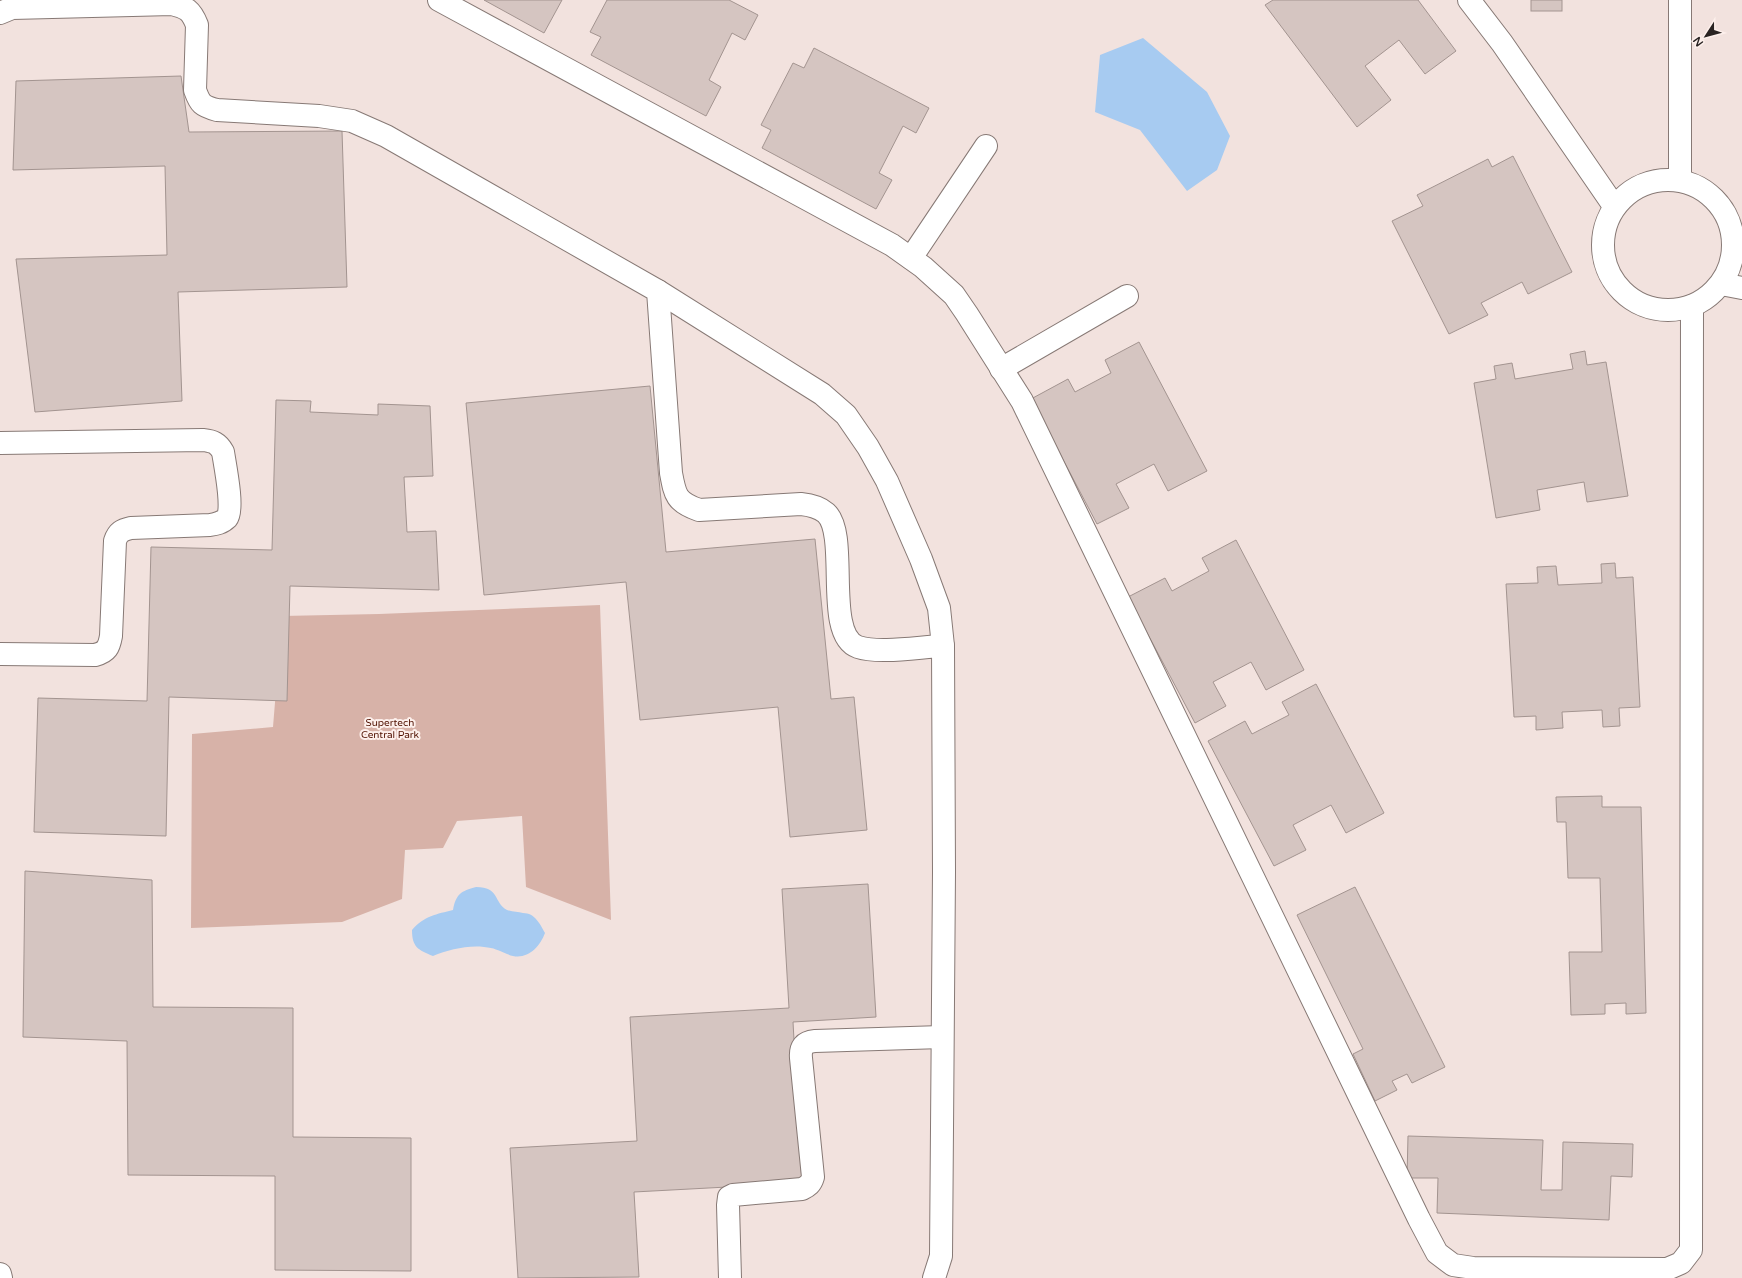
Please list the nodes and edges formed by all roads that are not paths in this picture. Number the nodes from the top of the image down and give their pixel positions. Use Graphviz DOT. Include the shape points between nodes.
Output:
graph roads {
  1 [pos="439,0"];
  2 [pos="1469,0"];
  3 [pos="1680,0"];
  4 [pos="0,13"];
  5 [pos="986,146"];
  6 [pos="1680,180"];
  7 [pos="1614,206"];
  8 [pos="1737,231"];
  9 [pos="911,258"];
  10 [pos="1721,284"];
  11 [pos="1742,288"];
  12 [pos="658,291"];
  13 [pos="1127,296"];
  14 [pos="1692,306"];
  15 [pos="1002,369"];
  16 [pos="0,443"];
  17 [pos="942,646"];
  18 [pos="0,654"];
  19 [pos="942,1037"];
  20 [pos="0,1274"];
  21 [pos="1,1278"];
  22 [pos="730,1278"];
  23 [pos="934,1278"];
  1 -- 9 [label="street" via="892,245"];
  2 -- 7 [label="street" via="1502,43"];
  3 -- 6 [label="street"];
  4 -- 12 [label="street" via="12,8 172,4 186,8 193,15 197,25 195,90 198,100 204,106 217,110 319,116 352,121 386,136"];
  5 -- 9 [label="street"];
  6 -- 7 [label="street" via="1662,179 1643,184"];
  6 -- 8 [label="street" via="1698,187 1713,198"];
  7 -- 14 [label="street" via="1606,223 1602,242 1604,260 1611,277 1622,292 1655,310 1674,311"];
  8 -- 10 [label="street" via="1730,267"];
  9 -- 15 [label="street" via="954,295"];
  10 -- 11 [label="street"];
  10 -- 14 [label="street" via="1708,297"];
  12 -- 17 [label="street" via="822,394 846,415 868,447 887,482 921,559 939,608"];
  12 -- 17 [label="street" via="674,493 685,505 699,510 801,504 816,506 827,514 834,531 840,620 845,636 856,646 872,650"];
  13 -- 15 [label="street"];
  14 -- 15 [label="street" via="1691,1250 1681,1263 1667,1269 1473,1268 1453,1265 1437,1252 1022,401"];
  16 -- 18 [label="street" via="212,441 219,445 223,452 230,508 228,517 210,526 131,528 118,533 115,541 111,636 109,647 103,653"];
  17 -- 19 [label="street"];
  19 -- 22 [label="street" via="815,1040 803,1046 800,1050 813,1177 808,1187 802,1189 729,1197"];
  19 -- 23 [label="street" via="941,1256"];
  20 -- 21 [label="street"];
}
